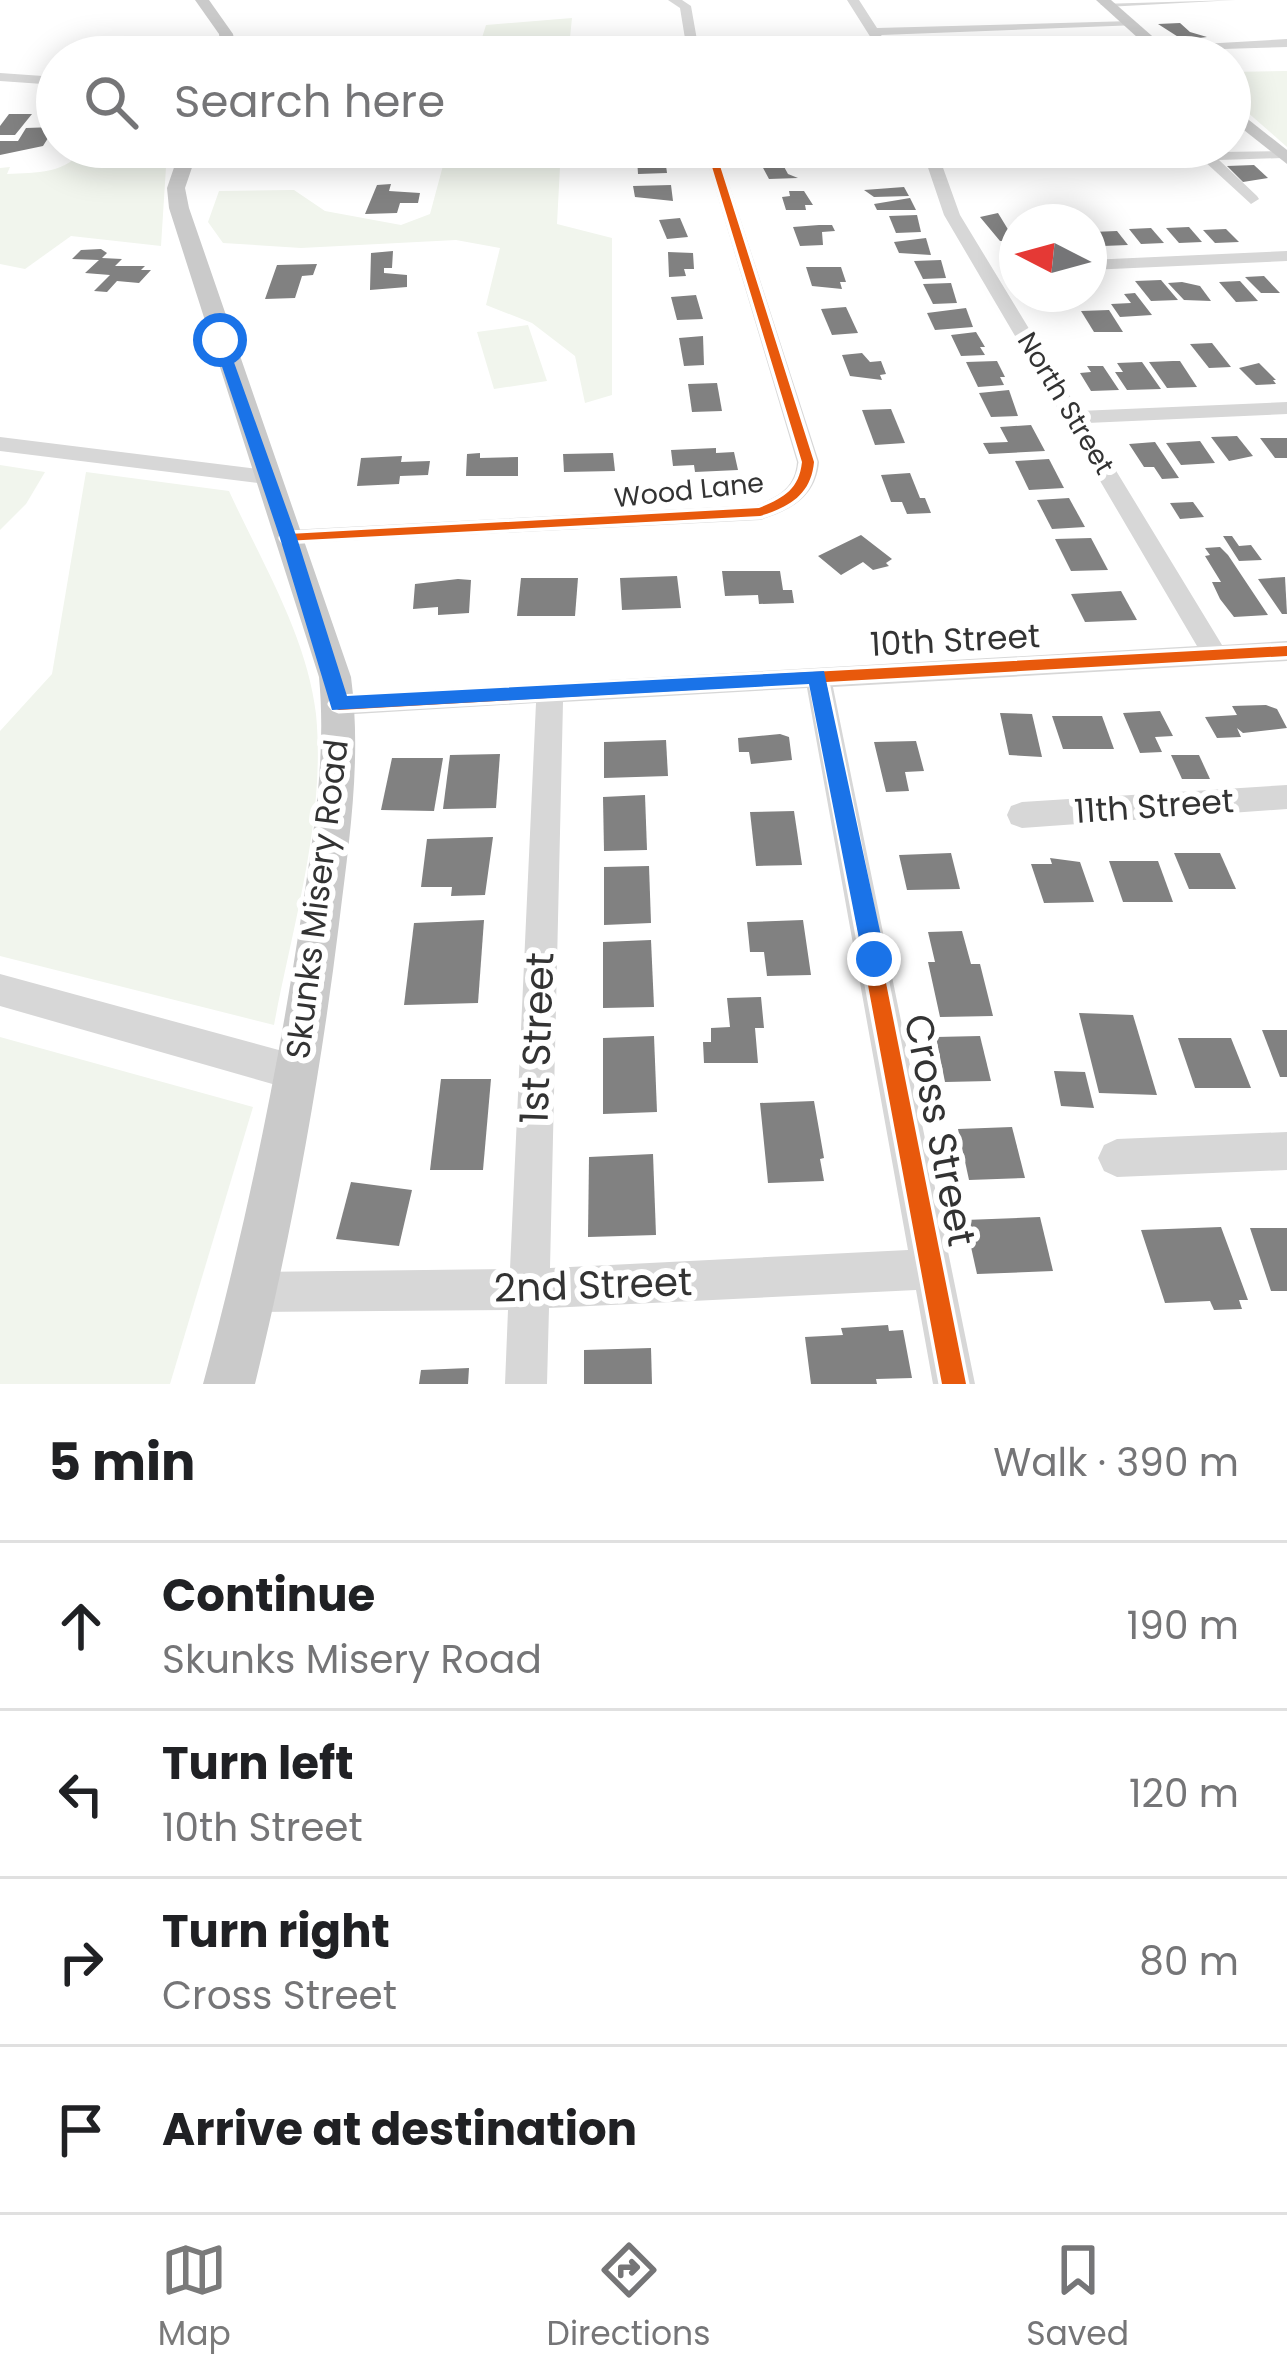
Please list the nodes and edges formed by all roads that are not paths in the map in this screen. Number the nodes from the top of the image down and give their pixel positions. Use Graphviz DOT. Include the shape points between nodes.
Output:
graph roads {
  1 [pos="202,0"];
  2 [pos="674,0"];
  3 [pos="853,0"];
  4 [pos="1231,0"];
  5 [pos="1104,2"];
  6 [pos="1132,26"];
  7 [pos="873,32"];
  8 [pos="226,36"];
  9 [pos="691,36"];
  10 [pos="876,36"];
  11 [pos="1144,36"];
  12 [pos="1287,44"];
  13 [pos="1251,46"];
  14 [pos="0,77"];
  15 [pos="36,80"];
  16 [pos="1251,128"];
  17 [pos="1251,157"];
  18 [pos="1284,157"];
  19 [pos="183,168"];
  20 [pos="717,168"];
  21 [pos="935,168"];
  22 [pos="1219,168"];
  23 [pos="1251,200"];
  24 [pos="1287,256"];
  25 [pos="1107,264"];
  26 [pos="1287,408"];
  27 [pos="1075,417"];
  28 [pos="0,444"];
  29 [pos="268,477"];
  30 [pos="289,538"];
  31 [pos="1287,651"];
  32 [pos="1215,655"];
  33 [pos="818,676"];
  34 [pos="550,693"];
  35 [pos="339,704"];
  36 [pos="1287,797"];
  37 [pos="1022,815"];
  38 [pos="0,990"];
  39 [pos="297,1073"];
  40 [pos="1287,1151"];
  41 [pos="1117,1158"];
  42 [pos="932,1269"];
  43 [pos="528,1289"];
  44 [pos="254,1292"];
  45 [pos="229,1384"];
  46 [pos="526,1384"];
  47 [pos="954,1384"];
  1 -- 8 [label="main road"];
  2 -- 9 [label="street" via="686,6"];
  3 -- 7 [label="street"];
  4 -- 5 [label="street"];
  5 -- 6 [label="main road"];
  6 -- 7 [label="street"];
  6 -- 11 [label="main road"];
  7 -- 10 [label="street"];
  12 -- 13 [label="street"];
  14 -- 15 [label="street"];
  16 -- 18 [label="main road"];
  17 -- 18 [label="street"];
  19 -- 29 [label="main road, Skunks Misery Road" via="179,208"];
  20 -- 30 [label="street, Wood Lane" via="808,462 802,490 760,512"];
  21 -- 27 [label="street, North Street" via="948,207 993,268"];
  22 -- 23 [label="street"];
  24 -- 25 [label="street"];
  26 -- 27 [label="street"];
  27 -- 32 [label="street, North Street"];
  28 -- 29 [label="street"];
  29 -- 30 [label="main road, Skunks Misery Road"];
  30 -- 35 [label="main road, Skunks Misery Road"];
  31 -- 32 [label="street, 10th Street"];
  32 -- 33 [label="street, 10th Street"];
  33 -- 34 [label="street, 10th Street"];
  33 -- 42 [label="street, Cross Street"];
  34 -- 35 [label="street, 10th Street"];
  34 -- 43 [label="street, 1st Street"];
  35 -- 39 [label="main road, Skunks Misery Road" via="334,808"];
  36 -- 37 [label="street, 11th Street"];
  38 -- 39 [label="street"];
  39 -- 44 [label="main road, Skunks Misery Road"];
  40 -- 41 [label="street"];
  42 -- 43 [label="street, 2nd Street"];
  42 -- 47 [label="street, Cross Street"];
  43 -- 44 [label="street, 2nd Street"];
  43 -- 46 [label="street, 1st Street"];
  44 -- 45 [label="main road, Skunks Misery Road"];
}
